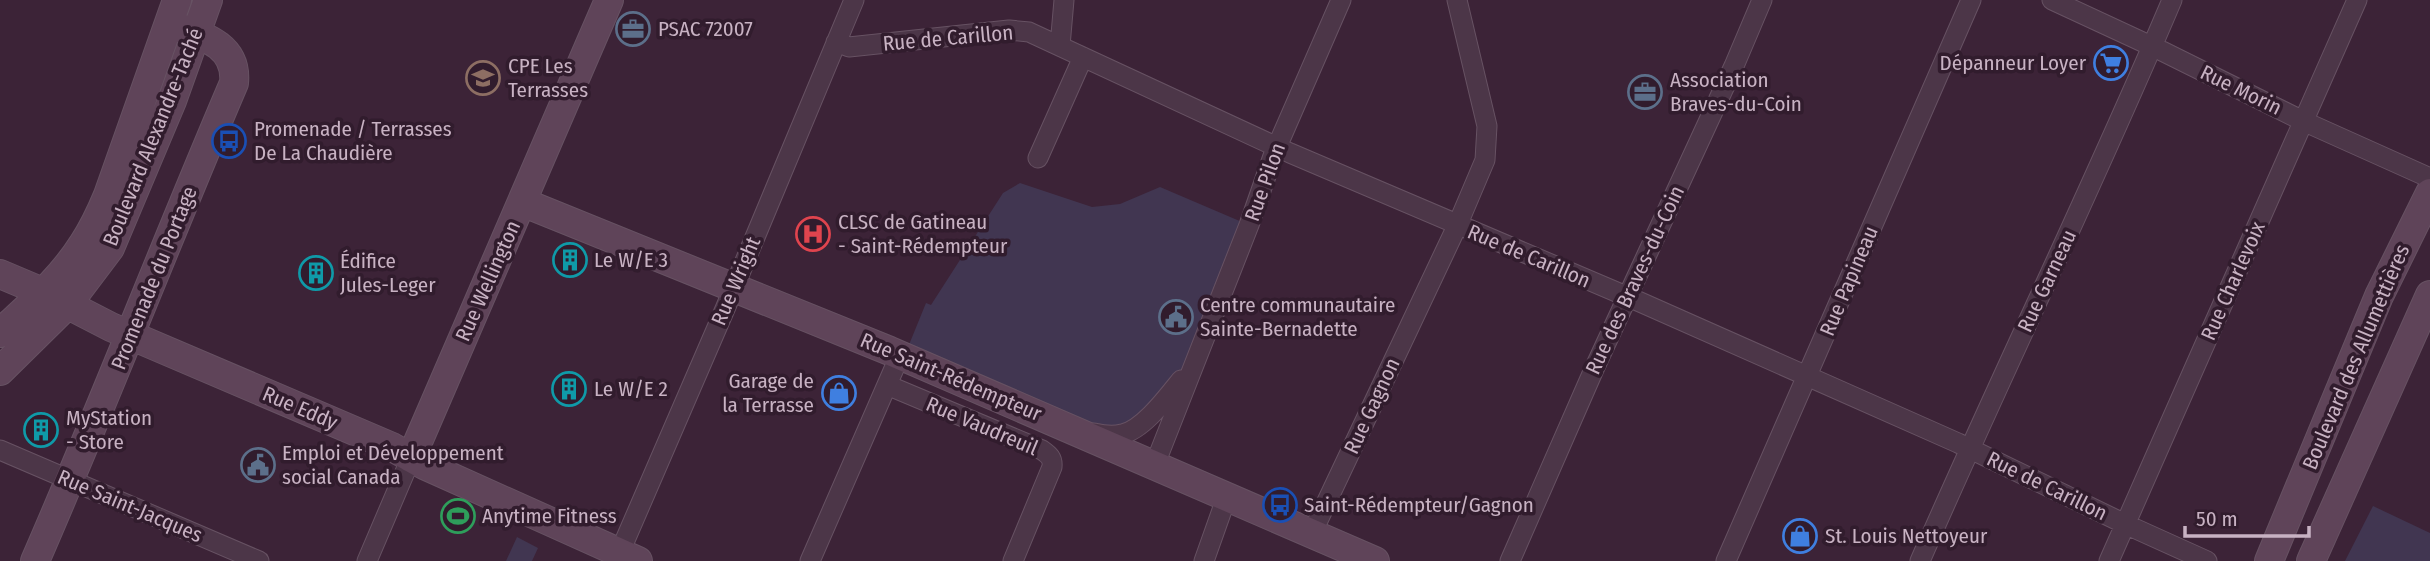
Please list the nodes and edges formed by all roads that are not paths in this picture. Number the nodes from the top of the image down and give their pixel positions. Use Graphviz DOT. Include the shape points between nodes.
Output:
graph roads {
  1 [pos="208,0"];
  2 [pos="609,0"];
  3 [pos="855,0"];
  4 [pos="1064,0"];
  5 [pos="1340,0"];
  6 [pos="1457,0"];
  7 [pos="1762,0"];
  8 [pos="1971,0"];
  9 [pos="2052,0"];
  10 [pos="2172,0"];
  11 [pos="2357,0"];
  12 [pos="173,12"];
  13 [pos="195,34"];
  14 [pos="836,42"];
  15 [pos="1060,46"];
  16 [pos="2153,46"];
  17 [pos="1083,57"];
  18 [pos="2303,121"];
  19 [pos="1277,147"];
  20 [pos="1038,158"];
  21 [pos="2430,178"];
  22 [pos="2430,193"];
  23 [pos="522,201"];
  24 [pos="1457,226"];
  25 [pos="0,274"];
  26 [pos="733,289"];
  27 [pos="2430,295"];
  28 [pos="1628,297"];
  29 [pos="56,299"];
  30 [pos="0,333"];
  31 [pos="130,335"];
  32 [pos="900,355"];
  33 [pos="1193,366"];
  34 [pos="0,371"];
  35 [pos="1807,376"];
  36 [pos="887,386"];
  37 [pos="1078,431"];
  38 [pos="1969,448"];
  39 [pos="0,450"];
  40 [pos="411,458"];
  41 [pos="1155,464"];
  42 [pos="70,481"];
  43 [pos="1227,496"];
  44 [pos="2125,524"];
  45 [pos="1312,533"];
  46 [pos="625,558"];
  47 [pos="35,561"];
  48 [pos="259,561"];
  49 [pos="367,561"];
  50 [pos="810,561"];
  51 [pos="1013,561"];
  52 [pos="1204,561"];
  53 [pos="1375,561"];
  54 [pos="1510,561"];
  55 [pos="1726,561"];
  56 [pos="1920,561"];
  57 [pos="2109,561"];
  58 [pos="2207,561"];
  59 [pos="2269,561"];
  60 [pos="2311,561"];
  1 -- 13 [label="main road, Boulevard Alexandre-Taché"];
  2 -- 23 [label="main road, Rue Wellington"];
  3 -- 14 [label="street, Rue Wright"];
  4 -- 15 [label="street"];
  5 -- 19 [label="street, Rue Pilon"];
  6 -- 24 [label="street, Rue Gagnon" via="1487,126 1485,160"];
  7 -- 28 [label="street, Rue des Braves-du-Coin"];
  8 -- 35 [label="street, Rue Papineau"];
  9 -- 16 [label="street, Rue Morin"];
  10 -- 16 [label="street, Rue Garneau"];
  11 -- 18 [label="street, Rue Charlevoix"];
  12 -- 13 [label="main road, Promenade du Portage"];
  12 -- 29 [label="main road, Boulevard Alexandre-Taché" via="103,207"];
  13 -- 29 [label="main road, Boulevard Alexandre-Taché" via="110,247"];
  13 -- 31 [label="main road, Promenade du Portage" via="228,55 234,83"];
  14 -- 15 [label="street, Rue de Carillon" via="849,47 1020,30"];
  14 -- 26 [label="street, Rue Wright"];
  15 -- 17 [label="street, Rue de Carillon"];
  16 -- 18 [label="street, Rue Morin"];
  16 -- 38 [label="street, Rue Garneau"];
  17 -- 19 [label="street, Rue de Carillon"];
  17 -- 20 [label="street"];
  18 -- 21 [label="street, Rue Morin"];
  18 -- 44 [label="street, Rue Charlevoix"];
  19 -- 24 [label="street, Rue de Carillon"];
  19 -- 33 [label="street, Rue Pilon"];
  22 -- 59 [label="main road, Boulevard des Allumettières" via="2379,296"];
  23 -- 26 [label="main road, Rue Saint-Rédempteur"];
  23 -- 40 [label="main road, Rue Wellington"];
  24 -- 28 [label="street, Rue de Carillon"];
  24 -- 45 [label="street, Rue Gagnon"];
  25 -- 29 [label="main road, Rue Eddy"];
  26 -- 32 [label="main road, Rue Saint-Rédempteur"];
  26 -- 46 [label="street, Rue Wright"];
  27 -- 60 [label="main road, Boulevard des Allumettières"];
  28 -- 35 [label="street, Rue de Carillon"];
  28 -- 54 [label="street, Rue des Braves-du-Coin"];
  29 -- 30 [label="main road"];
  29 -- 31 [label="main road, Rue Eddy"];
  29 -- 34 [label="main road"];
  31 -- 40 [label="main road, Rue Eddy"];
  31 -- 42 [label="main road, Promenade du Portage"];
  32 -- 36 [label="street"];
  32 -- 37 [label="main road, Rue Saint-Rédempteur"];
  33 -- 37 [label="street, Rue Pilon" via="1131,431 1121,435"];
  33 -- 41 [label="street, Rue Pilon"];
  35 -- 38 [label="street, Rue de Carillon"];
  35 -- 55 [label="street, Rue Papineau"];
  36 -- 50 [label="street"];
  36 -- 51 [label="street, Rue Vaudreuil" via="1049,454 1052,467"];
  37 -- 41 [label="main road, Rue Saint-Rédempteur"];
  38 -- 44 [label="street, Rue de Carillon"];
  38 -- 56 [label="street, Rue Garneau"];
  39 -- 42 [label="street, Rue Saint-Jacques"];
  40 -- 46 [label="main road, Rue Eddy"];
  40 -- 49 [label="street, Rue Wellington"];
  41 -- 43 [label="main road, Rue Saint-Rédempteur"];
  42 -- 47 [label="main road, Promenade du Portage"];
  42 -- 48 [label="street, Rue Saint-Jacques"];
  43 -- 45 [label="main road, Rue Saint-Rédempteur"];
  43 -- 52 [label="street"];
  44 -- 57 [label="street, Rue Charlevoix"];
  44 -- 58 [label="street, Rue de Carillon"];
  45 -- 53 [label="main road, Rue Saint-Rédempteur"];
}
